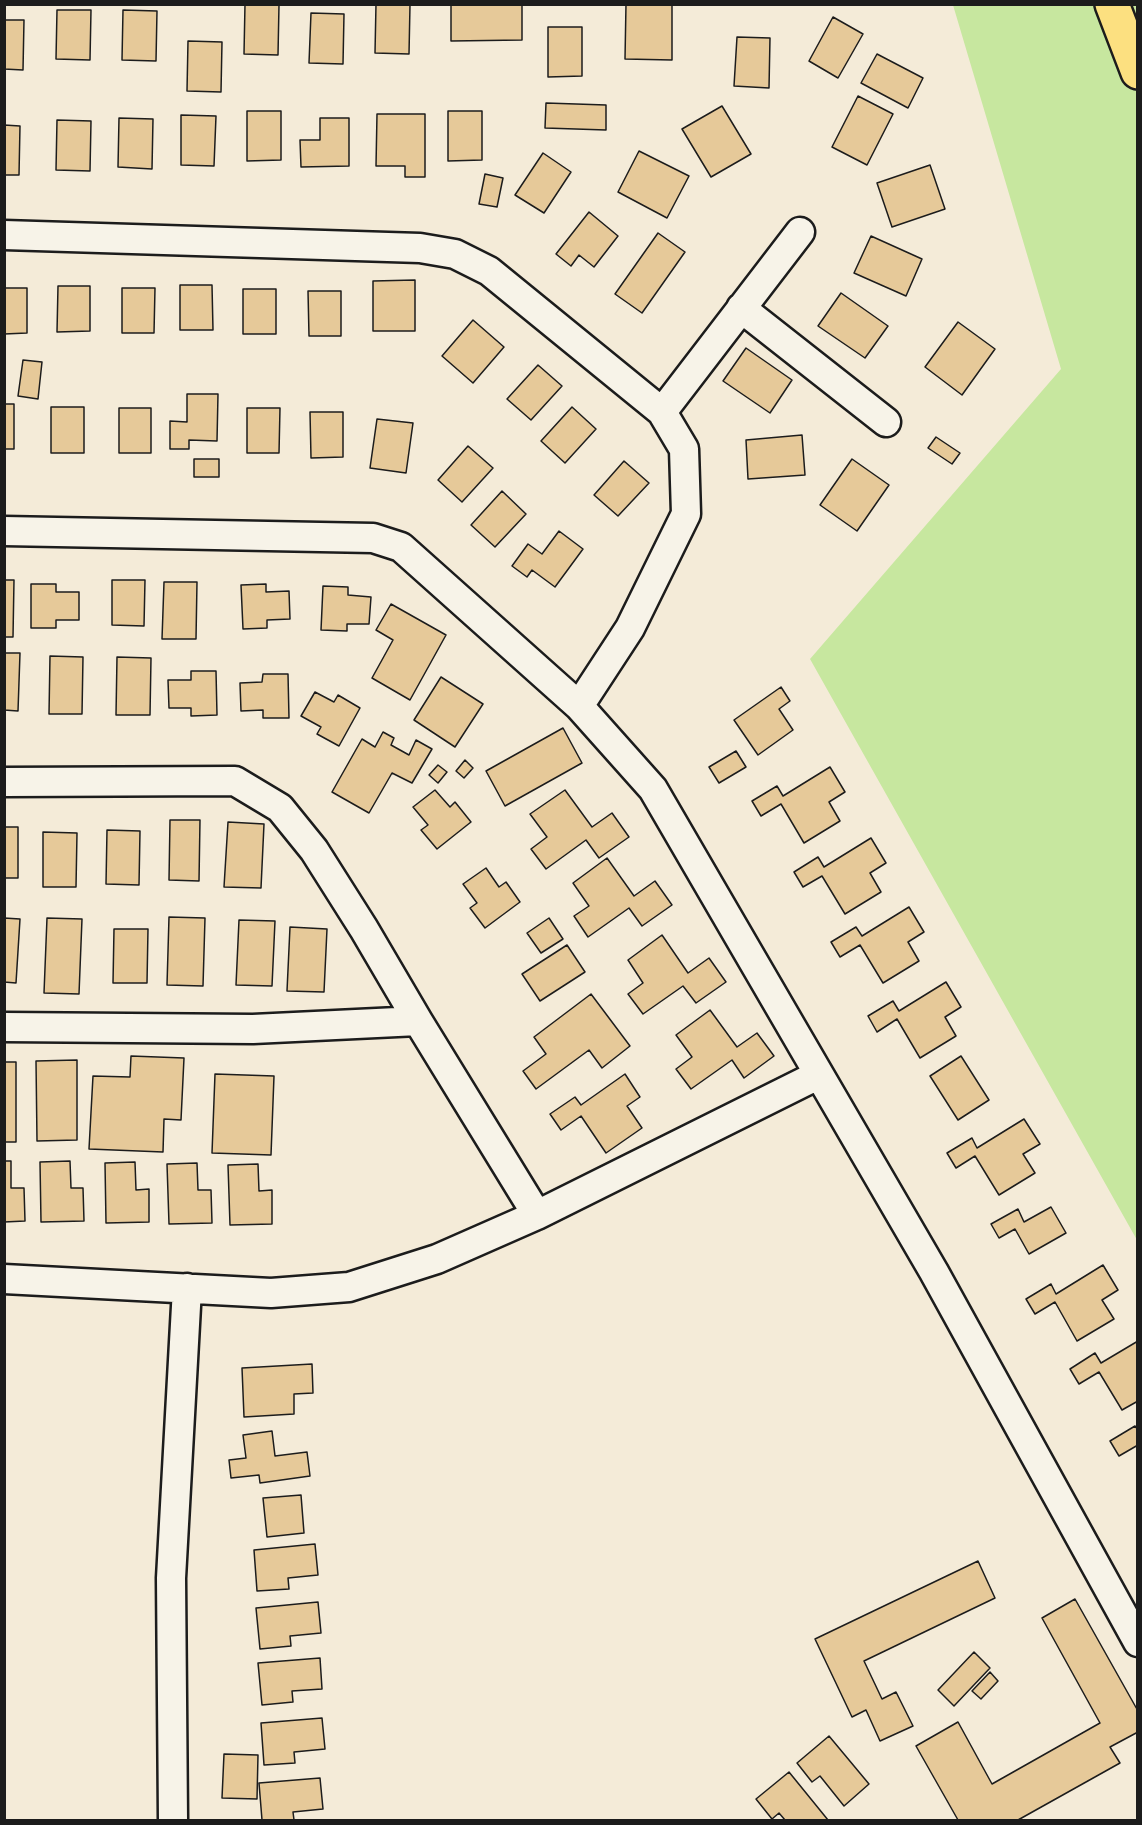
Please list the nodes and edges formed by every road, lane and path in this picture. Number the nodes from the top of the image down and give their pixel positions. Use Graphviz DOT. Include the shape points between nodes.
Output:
graph roads {
  1 [pos="1112,4"];
  2 [pos="1137,72"];
  3 [pos="800,232"];
  4 [pos="4,235"];
  5 [pos="741,308"];
  6 [pos="662,412"];
  7 [pos="886,422"];
  8 [pos="4,531"];
  9 [pos="579,706"];
  10 [pos="4,782"];
  11 [pos="418,1021"];
  12 [pos="4,1027"];
  13 [pos="818,1075"];
  14 [pos="537,1215"];
  15 [pos="4,1280"];
  16 [pos="187,1288"];
  17 [pos="1137,1642"];
  18 [pos="173,1821"];
  1 -- 2 [label="main road"];
  3 -- 5 [label="street"];
  4 -- 6 [label="street" via="420,248 455,254 489,271"];
  5 -- 6 [label="street"];
  5 -- 7 [label="street"];
  6 -- 9 [label="street" via="684,449 686,514 630,628"];
  8 -- 9 [label="street" via="372,538 401,547"];
  9 -- 13 [label="street" via="652,789"];
  10 -- 11 [label="street" via="236,781 280,808 314,850"];
  11 -- 12 [label="street" via="253,1029"];
  11 -- 14 [label="street"];
  13 -- 14 [label="street"];
  13 -- 17 [label="street" via="934,1272"];
  14 -- 16 [label="street" via="438,1259 349,1287 272,1293"];
  15 -- 16 [label="street"];
  16 -- 18 [label="street" via="171,1578"];
}
